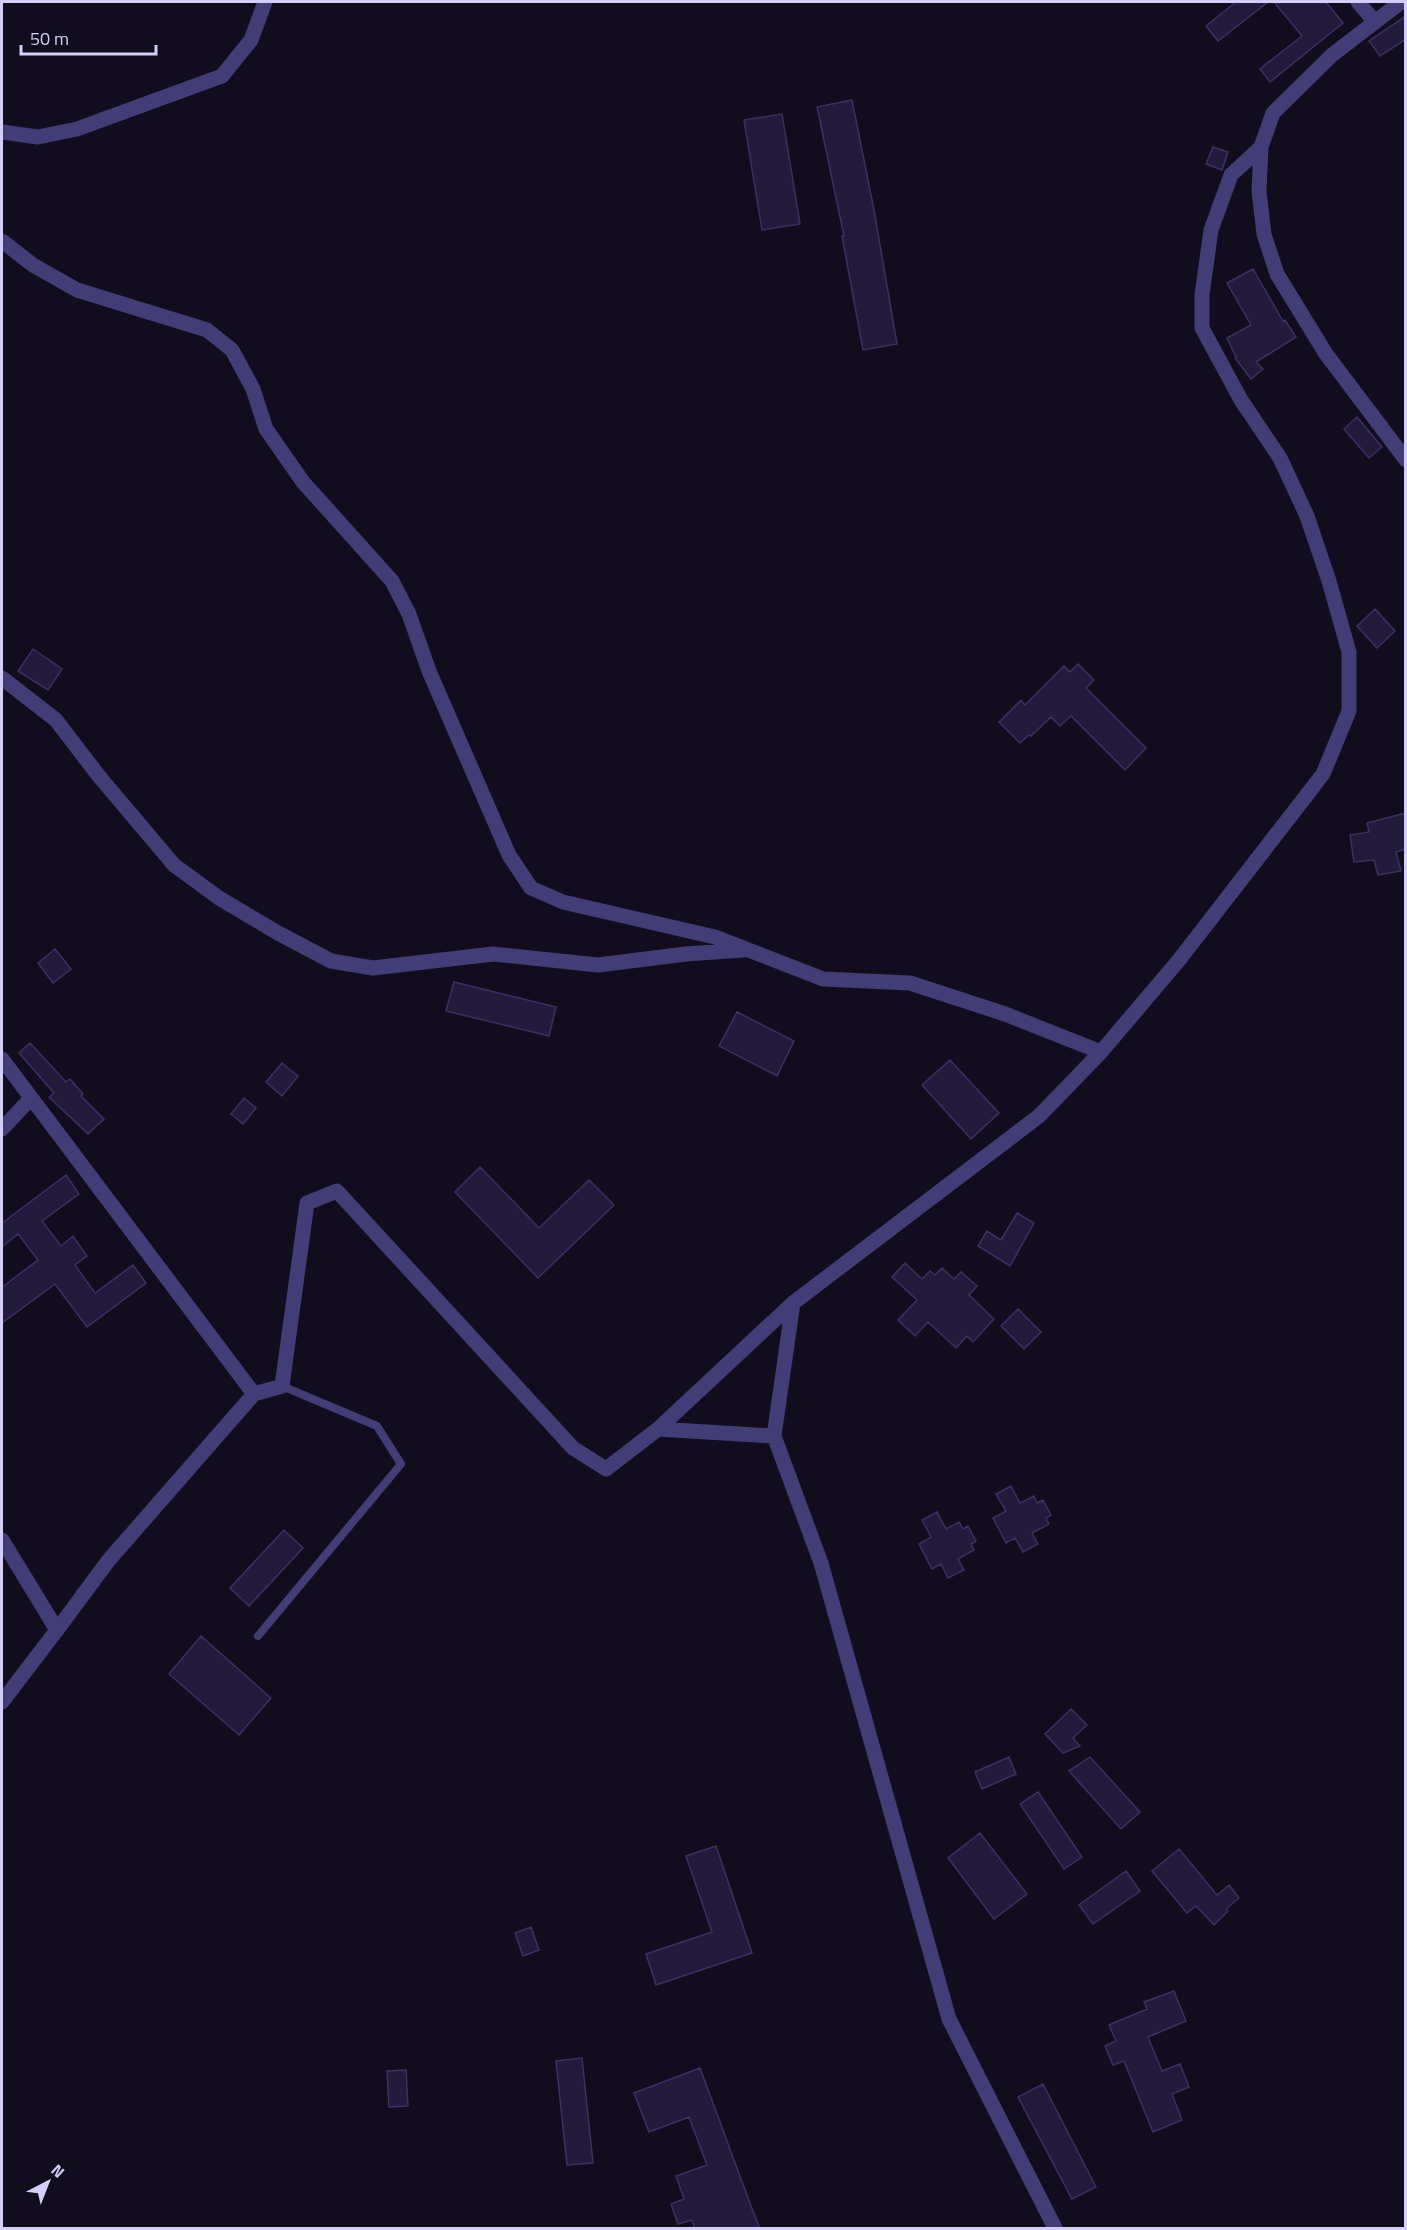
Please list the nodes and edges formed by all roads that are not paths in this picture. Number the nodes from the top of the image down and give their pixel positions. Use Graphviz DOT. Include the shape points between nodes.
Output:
graph roads {
  1 [pos="265,2"];
  2 [pos="1358,2"];
  3 [pos="1401,2"];
  4 [pos="1375,22"];
  5 [pos="2,132"];
  6 [pos="1261,147"];
  7 [pos="2,241"];
  8 [pos="1406,460"];
  9 [pos="2,678"];
  10 [pos="748,949"];
  11 [pos="1101,1052"];
  12 [pos="2,1059"];
  13 [pos="31,1098"];
  14 [pos="2,1130"];
  15 [pos="793,1303"];
  16 [pos="282,1386"];
  17 [pos="254,1394"];
  18 [pos="658,1429"];
  19 [pos="774,1436"];
  20 [pos="2,1540"];
  21 [pos="57,1630"];
  22 [pos="258,1636"];
  23 [pos="2,1702"];
  24 [pos="1055,2229"];
  1 -- 5 [label="street" via="251,40 222,76 76,129 38,137"];
  2 -- 4 [label="street"];
  3 -- 4 [label="street"];
  4 -- 6 [label="street" via="1332,54 1273,113"];
  6 -- 8 [label="street" via="1259,191 1264,234 1277,274 1326,354"];
  6 -- 11 [label="street" via="1231,175 1211,230 1202,295 1202,328 1241,400 1280,458 1307,516 1349,652 1348,711 1323,774 1179,960"];
  7 -- 10 [label="street" via="33,265 77,290 207,330 232,350 272,438 303,482 392,581 509,855 531,888 563,902 715,937"];
  9 -- 10 [label="street" via="56,720 174,865 219,898 331,961 373,968 493,954 598,965"];
  10 -- 11 [label="street" via="823,979 910,983 1005,1014"];
  11 -- 15 [label="street" via="1039,1116"];
  12 -- 13 [label="street"];
  13 -- 14 [label="street"];
  13 -- 17 [label="street"];
  15 -- 18 [label="street"];
  15 -- 19 [label="street"];
  16 -- 17 [label="street"];
  16 -- 18 [label="street" via="307,1203 337,1191 573,1448 606,1469"];
  16 -- 22 [label="lane" via="377,1426 401,1464"];
  17 -- 21 [label="street" via="108,1561"];
  18 -- 19 [label="street"];
  19 -- 24 [label="street" via="821,1563 949,2019"];
  20 -- 21 [label="street"];
  21 -- 23 [label="street"];
}
